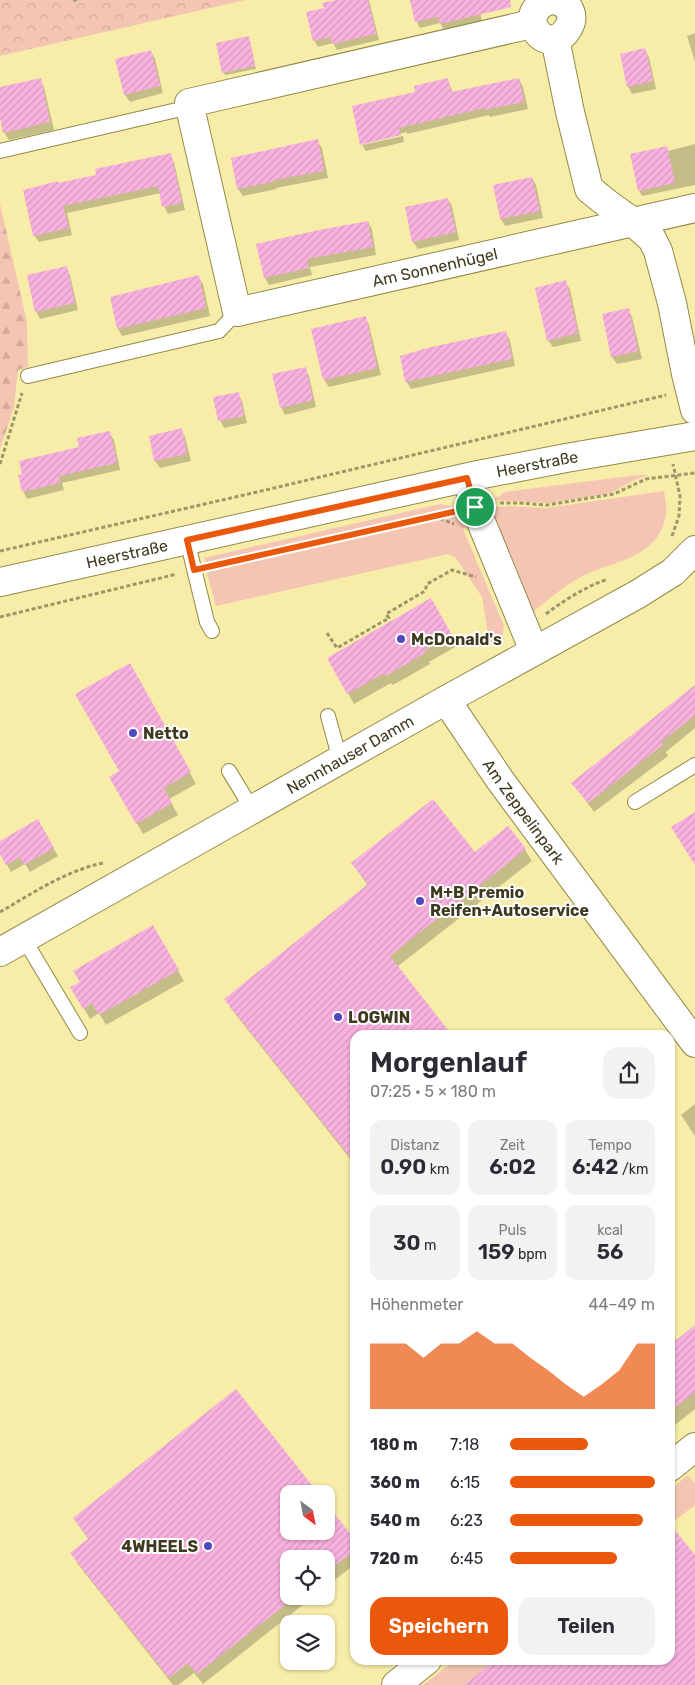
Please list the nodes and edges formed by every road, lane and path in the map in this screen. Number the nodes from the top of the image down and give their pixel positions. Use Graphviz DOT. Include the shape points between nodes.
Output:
graph roads {
  1 [pos="73,0"];
  2 [pos="78,0"];
  3 [pos="564,2"];
  4 [pos="532,22"];
  5 [pos="555,39"];
  6 [pos="189,104"];
  7 [pos="0,151"];
  8 [pos="695,208"];
  9 [pos="633,222"];
  10 [pos="237,312"];
  11 [pos="28,376"];
  12 [pos="644,401"];
  13 [pos="695,410"];
  14 [pos="695,436"];
  15 [pos="0,464"];
  16 [pos="695,473"];
  17 [pos="467,478"];
  18 [pos="680,496"];
  19 [pos="434,515"];
  20 [pos="468,517"];
  21 [pos="187,540"];
  22 [pos="683,544"];
  23 [pos="0,551"];
  24 [pos="194,570"];
  25 [pos="466,573"];
  26 [pos="617,577"];
  27 [pos="0,582"];
  28 [pos="542,616"];
  29 [pos="0,617"];
  30 [pos="212,631"];
  31 [pos="327,633"];
  32 [pos="534,651"];
  33 [pos="446,700"];
  34 [pos="328,716"];
  35 [pos="340,760"];
  36 [pos="695,765"];
  37 [pos="229,771"];
  38 [pos="635,802"];
  39 [pos="252,809"];
  40 [pos="24,939"];
  41 [pos="0,952"];
  42 [pos="80,1033"];
  43 [pos="695,1043"];
  44 [pos="695,1447"];
  45 [pos="675,1463"];
  46 [pos="421,1665"];
  47 [pos="396,1685"];
  1 -- 2 [label="path"];
  3 -- 4 [label="street" via="544,2 537,7"];
  3 -- 5 [label="street" via="571,16 570,28"];
  4 -- 5 [label="street" via="540,35"];
  4 -- 6 [label="street"];
  5 -- 9 [label="street" via="589,189"];
  6 -- 7 [label="lane" via="177,110"];
  6 -- 10 [label="street"];
  8 -- 9 [label="street, Am Sonnenhügel"];
  9 -- 10 [label="street, Am Sonnenhügel"];
  9 -- 13 [label="street" via="652,239 658,251"];
  10 -- 11 [label="lane" via="219,331"];
  11 -- 15 [label="path"];
  12 -- 23 [label="path"];
  14 -- 17 [label="street, Heerstraße"];
  16 -- 20 [label="path" via="646,479 614,494 546,505 496,503"];
  17 -- 20 [label="street"];
  17 -- 21 [label="street, Heerstraße"];
  18 -- 22 [label="path"];
  19 -- 20 [label="path"];
  19 -- 20 [label="path"];
  19 -- 24 [label="path"];
  20 -- 32 [label="street"];
  21 -- 24 [label="lane"];
  21 -- 27 [label="street, Heerstraße"];
  22 -- 32 [label="street, Nennhauser Damm" via="673,572"];
  24 -- 29 [label="path"];
  24 -- 30 [label="lane"];
  25 -- 31 [label="path" via="452,570 427,584 425,591 386,614 389,618 337,648"];
  26 -- 28 [label="path" via="589,586"];
  32 -- 33 [label="street, Nennhauser Damm"];
  33 -- 35 [label="street, Nennhauser Damm"];
  33 -- 43 [label="street, Am Zeppelinpark" via="500,780"];
  34 -- 35 [label="lane"];
  35 -- 39 [label="street, Nennhauser Damm"];
  36 -- 38 [label="lane"];
  37 -- 39 [label="lane"];
  39 -- 40 [label="street, Nennhauser Damm"];
  40 -- 41 [label="street, Nennhauser Damm"];
  40 -- 42 [label="lane"];
  44 -- 45 [label="street"];
  46 -- 47 [label="street"];
}
